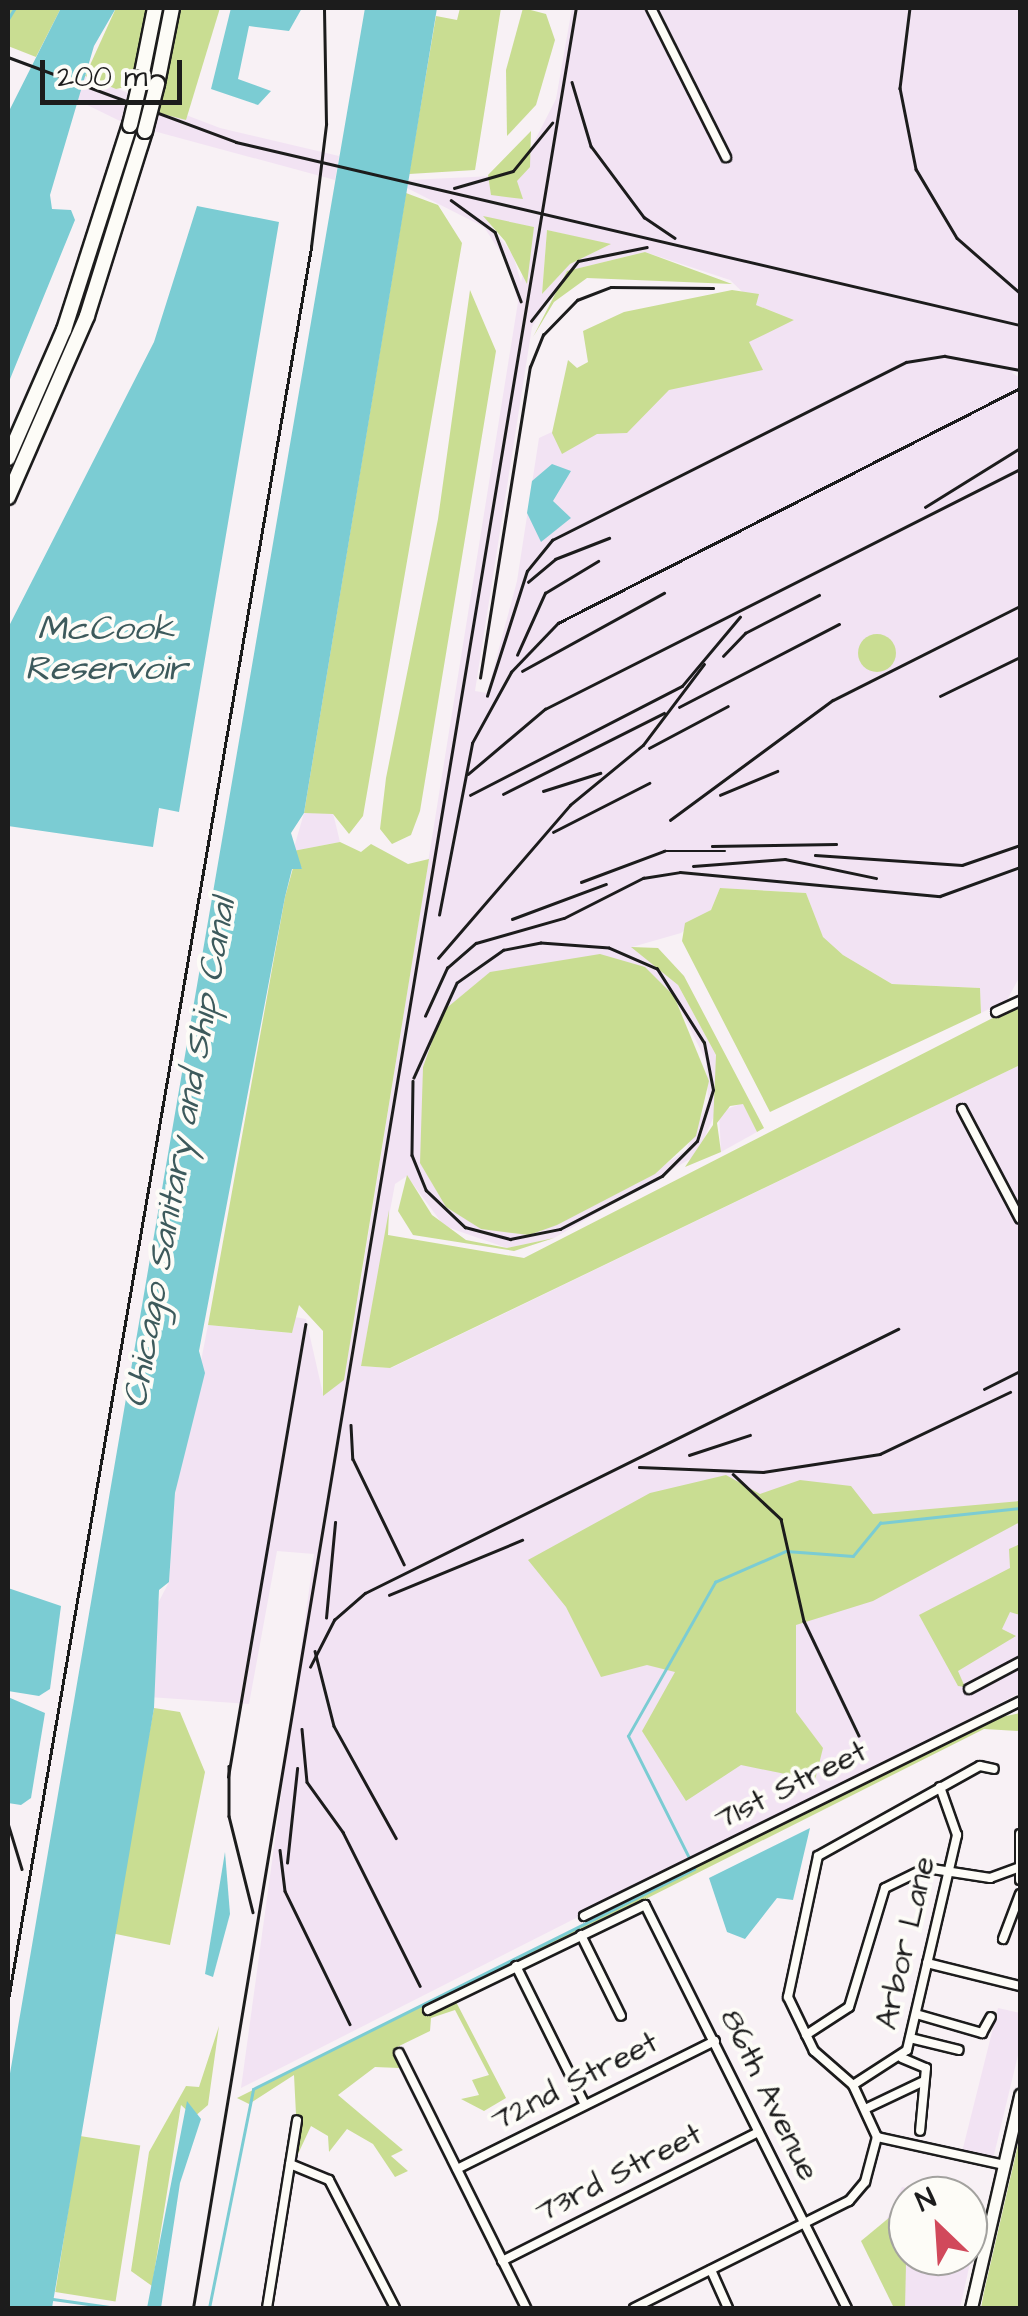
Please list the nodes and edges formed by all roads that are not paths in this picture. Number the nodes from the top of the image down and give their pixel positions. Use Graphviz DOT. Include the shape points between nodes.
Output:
graph roads {
  1 [pos="155,8"];
  2 [pos="172,8"];
  3 [pos="651,8"];
  4 [pos="726,157"];
  5 [pos="8,458"];
  6 [pos="8,498"];
  7 [pos="1020,1001"];
  8 [pos="996,1012"];
  9 [pos="962,1108"];
  10 [pos="1020,1219"];
  11 [pos="1020,1662"];
  12 [pos="970,1689"];
  13 [pos="1020,1701"];
  14 [pos="994,1769"];
  15 [pos="940,1787"];
  16 [pos="1020,1834"];
  17 [pos="1018,1868"];
  18 [pos="949,1870"];
  19 [pos="1020,1880"];
  20 [pos="1020,1894"];
  21 [pos="584,1916"];
  22 [pos="581,1935"];
  23 [pos="1003,1939"];
  24 [pos="927,1963"];
  25 [pos="516,1966"];
  26 [pos="1020,1986"];
  27 [pos="428,2010"];
  28 [pos="916,2014"];
  29 [pos="621,2016"];
  30 [pos="991,2017"];
  31 [pos="806,2034"];
  32 [pos="910,2038"];
  33 [pos="715,2041"];
  34 [pos="959,2050"];
  35 [pos="399,2053"];
  36 [pos="902,2058"];
  37 [pos="924,2081"];
  38 [pos="852,2085"];
  39 [pos="1020,2095"];
  40 [pos="585,2105"];
  41 [pos="865,2109"];
  42 [pos="297,2120"];
  43 [pos="758,2132"];
  44 [pos="920,2132"];
  45 [pos="877,2137"];
  46 [pos="290,2164"];
  47 [pos="1004,2165"];
  48 [pos="458,2169"];
  49 [pos="804,2223"];
  50 [pos="502,2260"];
  51 [pos="711,2270"];
  52 [pos="266,2308"];
  53 [pos="394,2308"];
  54 [pos="526,2308"];
  55 [pos="634,2308"];
  56 [pos="728,2308"];
  57 [pos="847,2308"];
  58 [pos="970,2308"];
  1 -- 5 [label="highway, bridge" via="130,125 70,314"];
  2 -- 6 [label="highway, bridge" via="146,132 88,316"];
  3 -- 4 [label="street"];
  7 -- 8 [label="street"];
  9 -- 10 [label="street"];
  11 -- 12 [label="street"];
  13 -- 21 [label="street, 71st Street"];
  14 -- 15 [label="street"];
  15 -- 18 [label="street, Arbor Lane" via="958,1826"];
  15 -- 31 [label="street" via="819,1853 788,1986"];
  16 -- 17 [label="street"];
  17 -- 18 [label="street" via="990,1878"];
  17 -- 19 [label="street"];
  18 -- 24 [label="street, Arbor Lane"];
  18 -- 31 [label="street" via="922,1869 882,1890 850,2007"];
  20 -- 23 [label="street"];
  22 -- 25 [label="street"];
  22 -- 29 [label="street"];
  22 -- 33 [label="street, 86th Avenue" via="644,1904"];
  24 -- 26 [label="street"];
  24 -- 28 [label="street, Arbor Lane"];
  25 -- 27 [label="street"];
  25 -- 40 [label="street"];
  28 -- 30 [label="street" via="982,2032"];
  28 -- 32 [label="street, Arbor Lane"];
  31 -- 38 [label="street"];
  32 -- 34 [label="street"];
  32 -- 36 [label="street, Arbor Lane"];
  33 -- 40 [label="street, 72nd Street"];
  33 -- 43 [label="street, 86th Avenue"];
  35 -- 48 [label="street"];
  36 -- 37 [label="street" via="926,2068"];
  36 -- 38 [label="street, Arbor Lane"];
  37 -- 41 [label="street"];
  37 -- 44 [label="street"];
  38 -- 41 [label="street"];
  39 -- 47 [label="main road"];
  40 -- 48 [label="street, 72nd Street"];
  41 -- 45 [label="street"];
  42 -- 46 [label="street"];
  43 -- 49 [label="street, 86th Avenue"];
  43 -- 50 [label="street, 73rd Street"];
  45 -- 47 [label="street"];
  45 -- 49 [label="street" via="861,2188"];
  46 -- 52 [label="street"];
  46 -- 53 [label="street" via="331,2182"];
  47 -- 58 [label="main road"];
  48 -- 50 [label="street"];
  49 -- 51 [label="street"];
  49 -- 57 [label="street, 86th Avenue"];
  50 -- 54 [label="street"];
  51 -- 55 [label="street"];
  51 -- 56 [label="street"];
}
